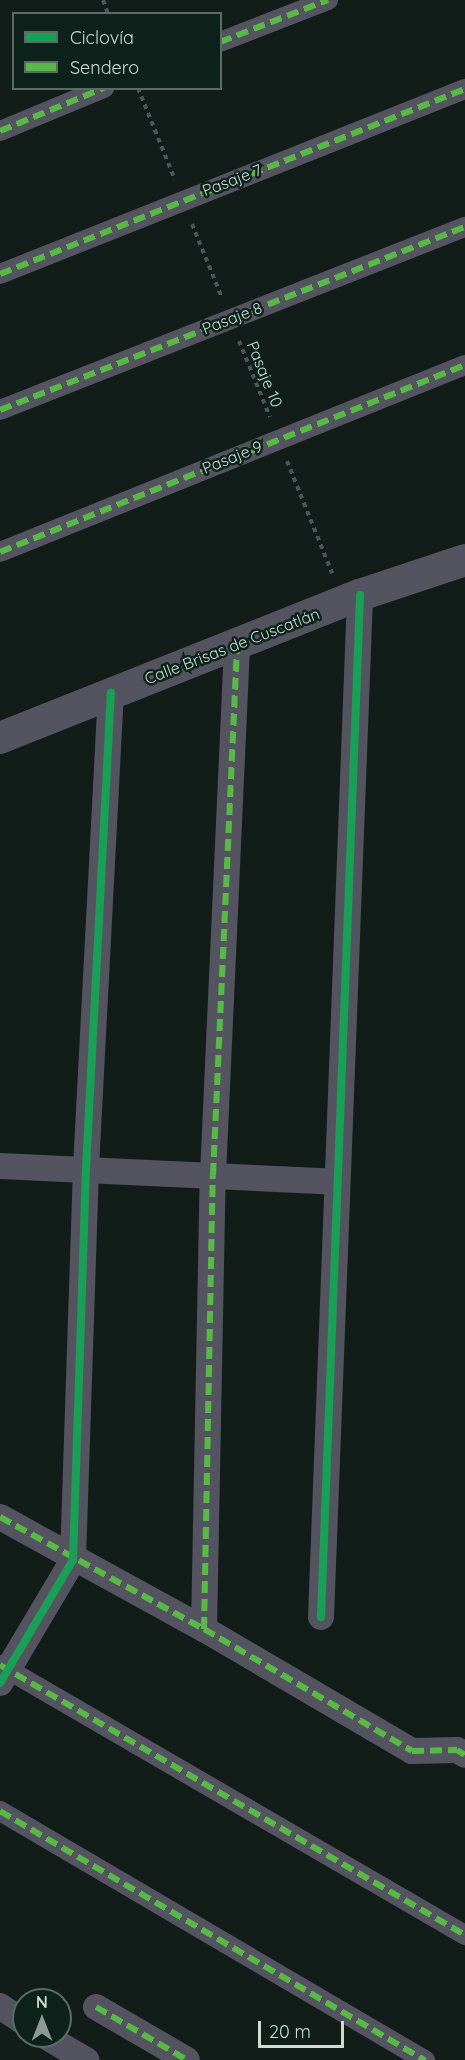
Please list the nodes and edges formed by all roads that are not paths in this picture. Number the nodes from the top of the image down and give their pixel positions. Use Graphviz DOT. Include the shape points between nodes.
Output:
graph roads {
  1 [pos="328,0"];
  2 [pos="222,41"];
  3 [pos="465,89"];
  4 [pos="99,90"];
  5 [pos="0,131"];
  6 [pos="465,227"];
  7 [pos="0,274"];
  8 [pos="465,365"];
  9 [pos="0,410"];
  10 [pos="0,552"];
  11 [pos="465,560"];
  12 [pos="352,598"];
  13 [pos="237,646"];
  14 [pos="111,693"];
  15 [pos="0,738"];
  16 [pos="0,1166"];
  17 [pos="86,1168"];
  18 [pos="213,1175"];
  19 [pos="336,1182"];
  20 [pos="0,1517"];
  21 [pos="73,1560"];
  22 [pos="321,1617"];
  23 [pos="204,1629"];
  24 [pos="3,1673"];
  25 [pos="465,1755"];
  26 [pos="0,1811"];
  27 [pos="465,1935"];
  28 [pos="96,2007"];
  29 [pos="66,2048"];
  30 [pos="86,2060"];
  31 [pos="187,2060"];
  32 [pos="425,2060"];
  1 -- 2 [label="street"];
  3 -- 7 [label="street, Pasaje 7"];
  4 -- 5 [label="street"];
  6 -- 9 [label="street, Pasaje 8"];
  8 -- 10 [label="street, Pasaje 9"];
  11 -- 12 [label="street, Calle Brisas de Cuscatlán"];
  12 -- 13 [label="street, Calle Brisas de Cuscatlán"];
  12 -- 19 [label="street"];
  13 -- 14 [label="street, Calle Brisas de Cuscatlán"];
  13 -- 18 [label="street"];
  14 -- 15 [label="street, Calle Brisas de Cuscatlán"];
  14 -- 17 [label="street"];
  16 -- 17 [label="street"];
  17 -- 18 [label="street"];
  17 -- 21 [label="street"];
  18 -- 19 [label="street"];
  18 -- 23 [label="street"];
  19 -- 22 [label="street"];
  20 -- 21 [label="street"];
  21 -- 23 [label="street"];
  21 -- 24 [label="street"];
  23 -- 25 [label="street" via="412,1751 457,1750"];
  24 -- 27 [label="street"];
  26 -- 32 [label="street"];
  28 -- 31 [label="street"];
  29 -- 30 [label="street"];
}
